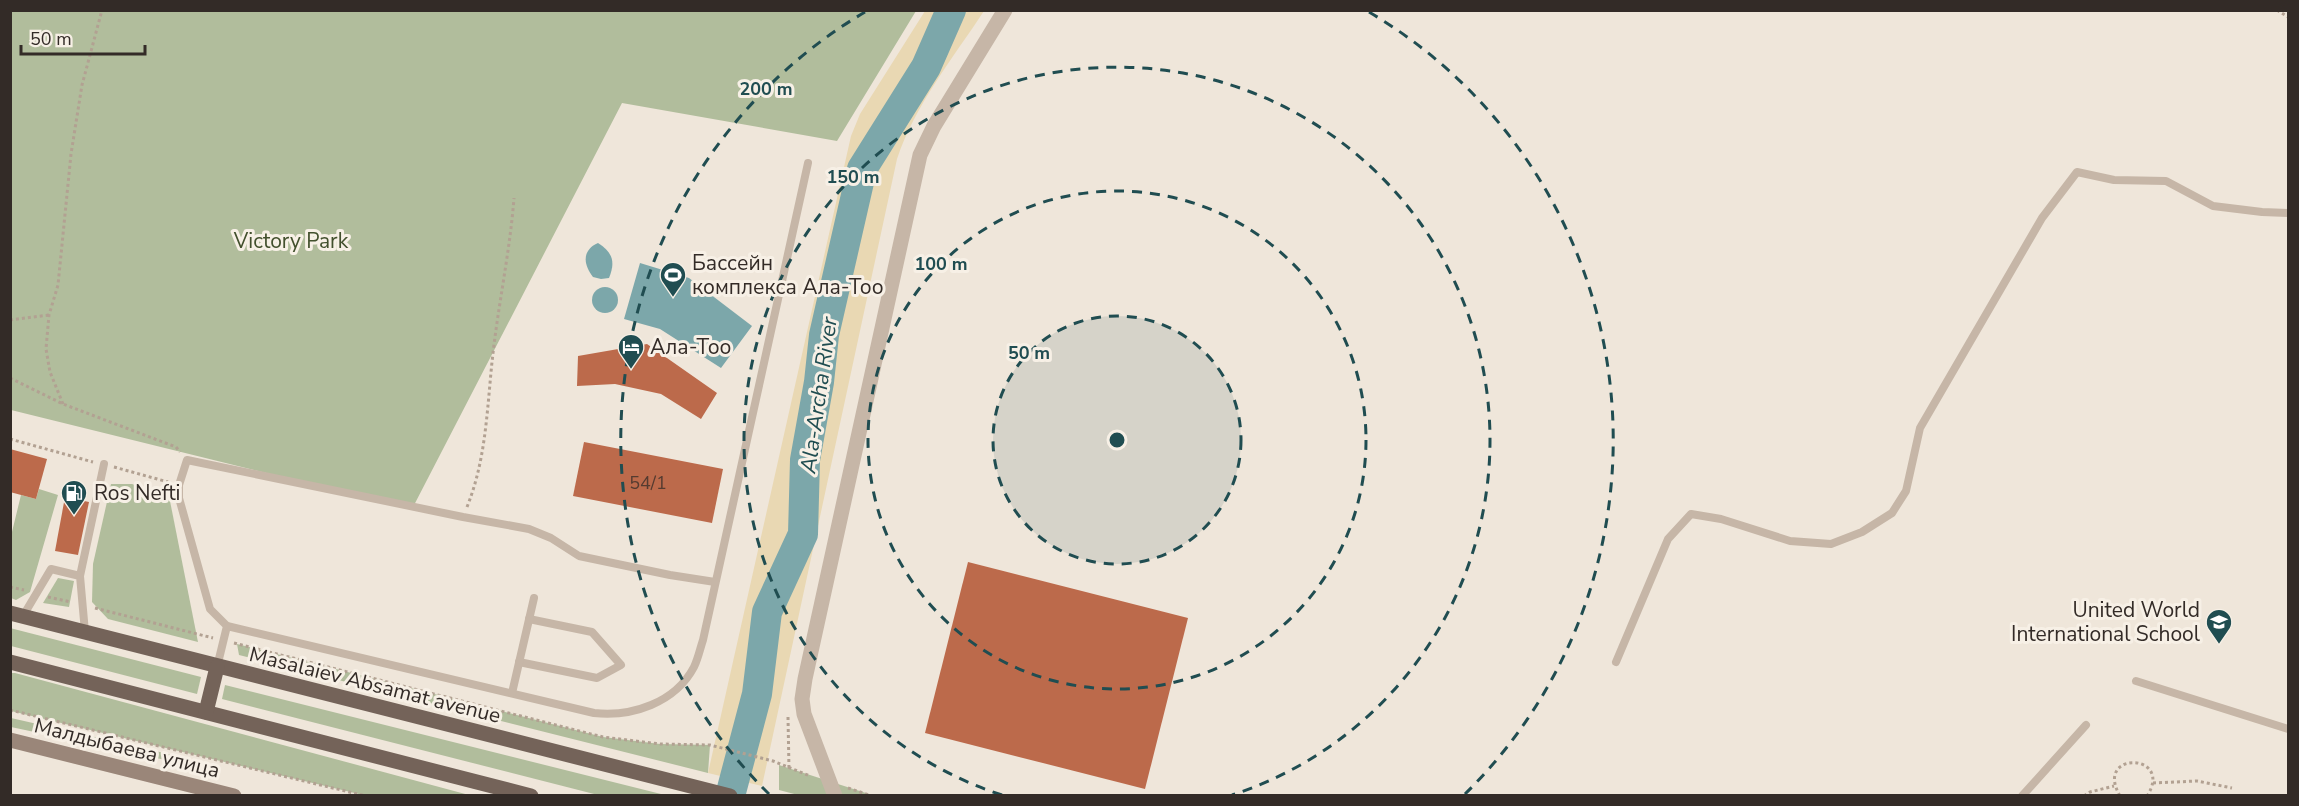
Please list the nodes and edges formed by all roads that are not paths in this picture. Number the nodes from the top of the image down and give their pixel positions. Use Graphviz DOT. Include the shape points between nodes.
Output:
graph roads {
  1 [pos="1005,10"];
  2 [pos="808,163"];
  3 [pos="2289,213"];
  4 [pos="104,464"];
  5 [pos="80,576"];
  6 [pos="715,582"];
  7 [pos="534,598"];
  8 [pos="17,615"];
  9 [pos="529,619"];
  10 [pos="227,626"];
  11 [pos="85,632"];
  12 [pos="10,662"];
  13 [pos="519,662"];
  14 [pos="1616,662"];
  15 [pos="217,667"];
  16 [pos="2136,681"];
  17 [pos="512,693"];
  18 [pos="206,712"];
  19 [pos="2086,725"];
  20 [pos="2289,729"];
  21 [pos="10,740"];
  22 [pos="234,795"];
  23 [pos="531,795"];
  24 [pos="730,795"];
  25 [pos="835,795"];
  26 [pos="2022,795"];
  1 -- 25 [label="street" via="934,126 921,155 805,680 804,714"];
  2 -- 6 [label="lane"];
  3 -- 14 [label="lane" via="2213,206 2166,181 2114,180 2077,172 2042,218 1920,428 1906,491 1892,513 1862,532 1831,543 1790,541 1721,519 1691,514 1668,539"];
  4 -- 5 [label="lane"];
  5 -- 8 [label="lane" via="51,570"];
  5 -- 11 [label="lane"];
  6 -- 10 [label="lane" via="579,556 529,529 187,460 179,498 210,609"];
  6 -- 17 [label="lane" via="694,666 659,702 609,714"];
  7 -- 9 [label="lane"];
  8 -- 11 [label="main road, Masalaiev Absamat avenue"];
  9 -- 13 [label="lane"];
  9 -- 13 [label="lane" via="592,632 621,665 597,678"];
  10 -- 15 [label="lane"];
  10 -- 17 [label="lane"];
  11 -- 15 [label="main road, Masalaiev Absamat avenue"];
  12 -- 18 [label="main road"];
  13 -- 17 [label="lane"];
  15 -- 18 [label="main road"];
  15 -- 24 [label="main road, Masalaiev Absamat avenue"];
  16 -- 20 [label="lane"];
  18 -- 23 [label="main road"];
  19 -- 26 [label="lane"];
  21 -- 22 [label="street, Малдыбаева улица"];
}
